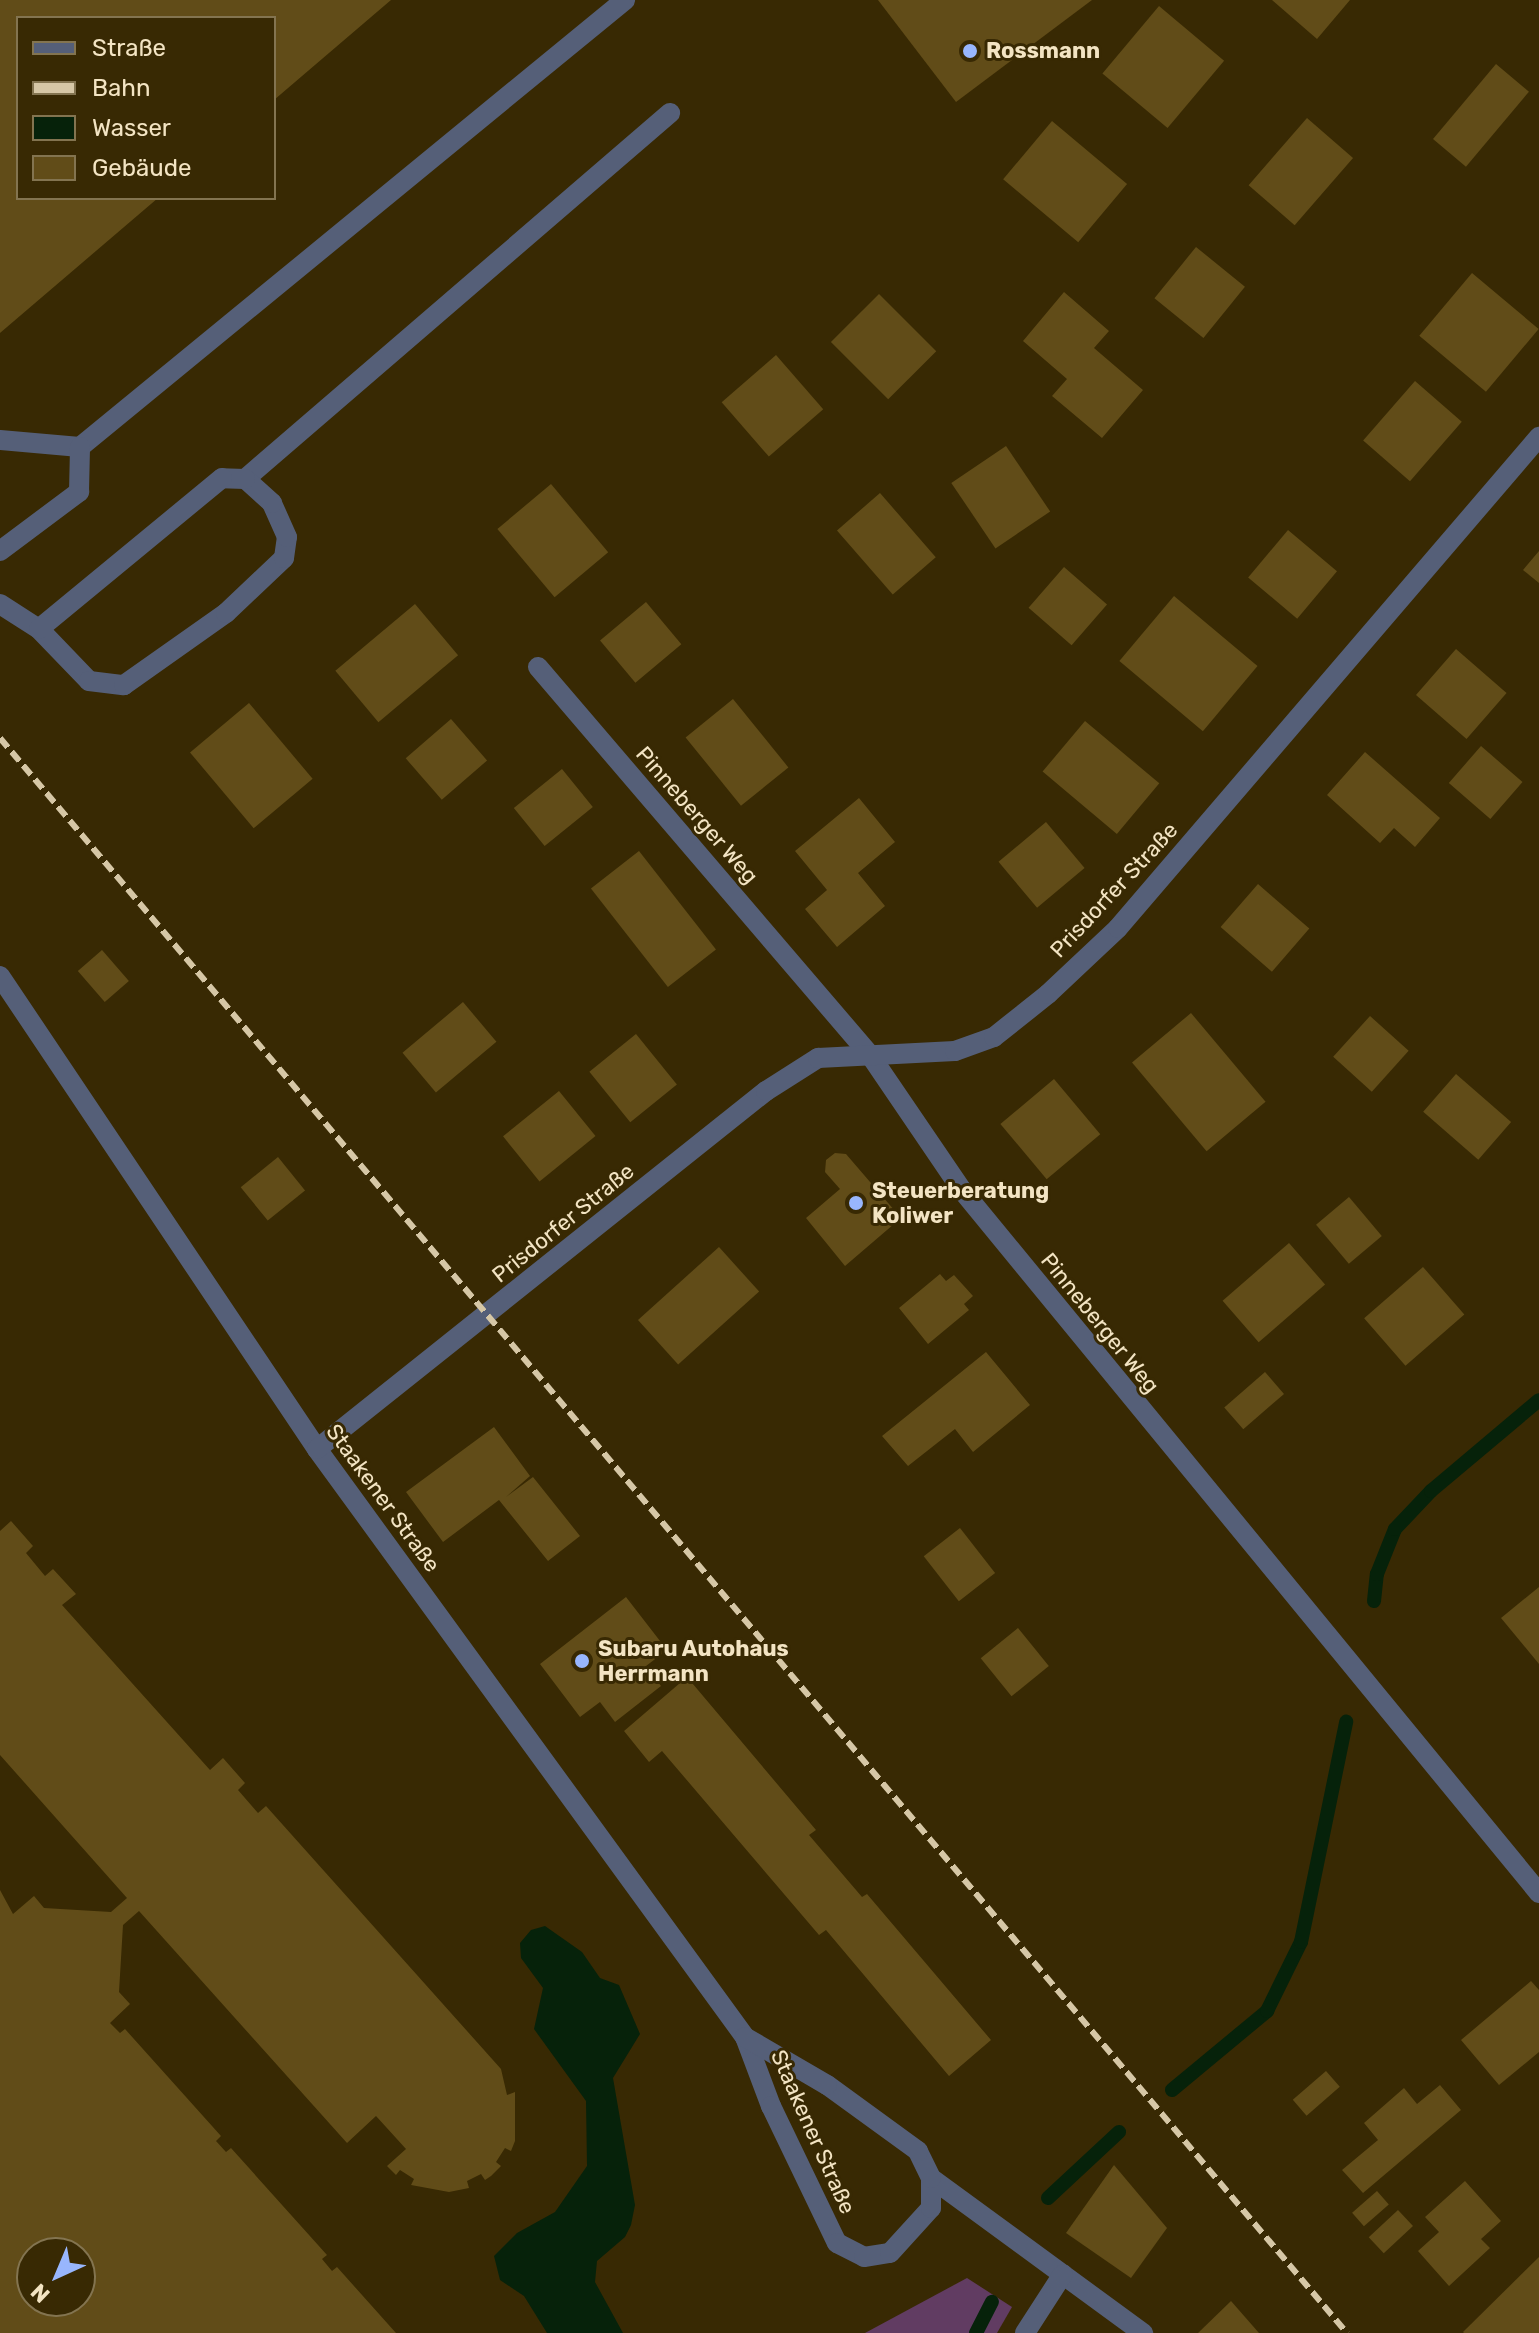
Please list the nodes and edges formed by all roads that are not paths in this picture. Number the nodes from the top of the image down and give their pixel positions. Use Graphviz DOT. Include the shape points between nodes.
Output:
graph roads {
  1 [pos="625,0"];
  2 [pos="670,113"];
  3 [pos="1539,437"];
  4 [pos="0,440"];
  5 [pos="80,447"];
  6 [pos="245,479"];
  7 [pos="0,551"];
  8 [pos="0,604"];
  9 [pos="39,629"];
  10 [pos="538,667"];
  11 [pos="0,976"];
  12 [pos="870,1055"];
  13 [pos="317,1449"];
  14 [pos="1539,1893"];
  15 [pos="745,2037"];
  16 [pos="931,2178"];
  17 [pos="1063,2274"];
  18 [pos="1025,2333"];
  19 [pos="1143,2333"];
  1 -- 5 [label="street"];
  2 -- 6 [label="street"];
  3 -- 12 [label="street, Prisdorfer Straße" via="1118,928 1048,994 994,1037 955,1051"];
  4 -- 5 [label="street"];
  5 -- 7 [label="street" via="79,492"];
  6 -- 9 [label="street" via="222,478"];
  6 -- 9 [label="street" via="272,503 287,537 284,558 226,613 124,685 89,681"];
  8 -- 9 [label="street"];
  10 -- 12 [label="street, Pinneberger Weg"];
  11 -- 13 [label="street, Staakener Straße"];
  12 -- 13 [label="street, Prisdorfer Straße" via="818,1058 766,1091"];
  12 -- 14 [label="street, Pinneberger Weg" via="961,1189"];
  13 -- 15 [label="street, Staakener Straße"];
  15 -- 16 [label="street, Staakener Straße" via="827,2085 918,2151"];
  15 -- 16 [label="street, Staakener Straße" via="771,2106 837,2243 864,2257 890,2253 931,2208"];
  16 -- 17 [label="street, Staakener Straße"];
  17 -- 18 [label="street"];
  17 -- 19 [label="street, Staakener Straße"];
}
